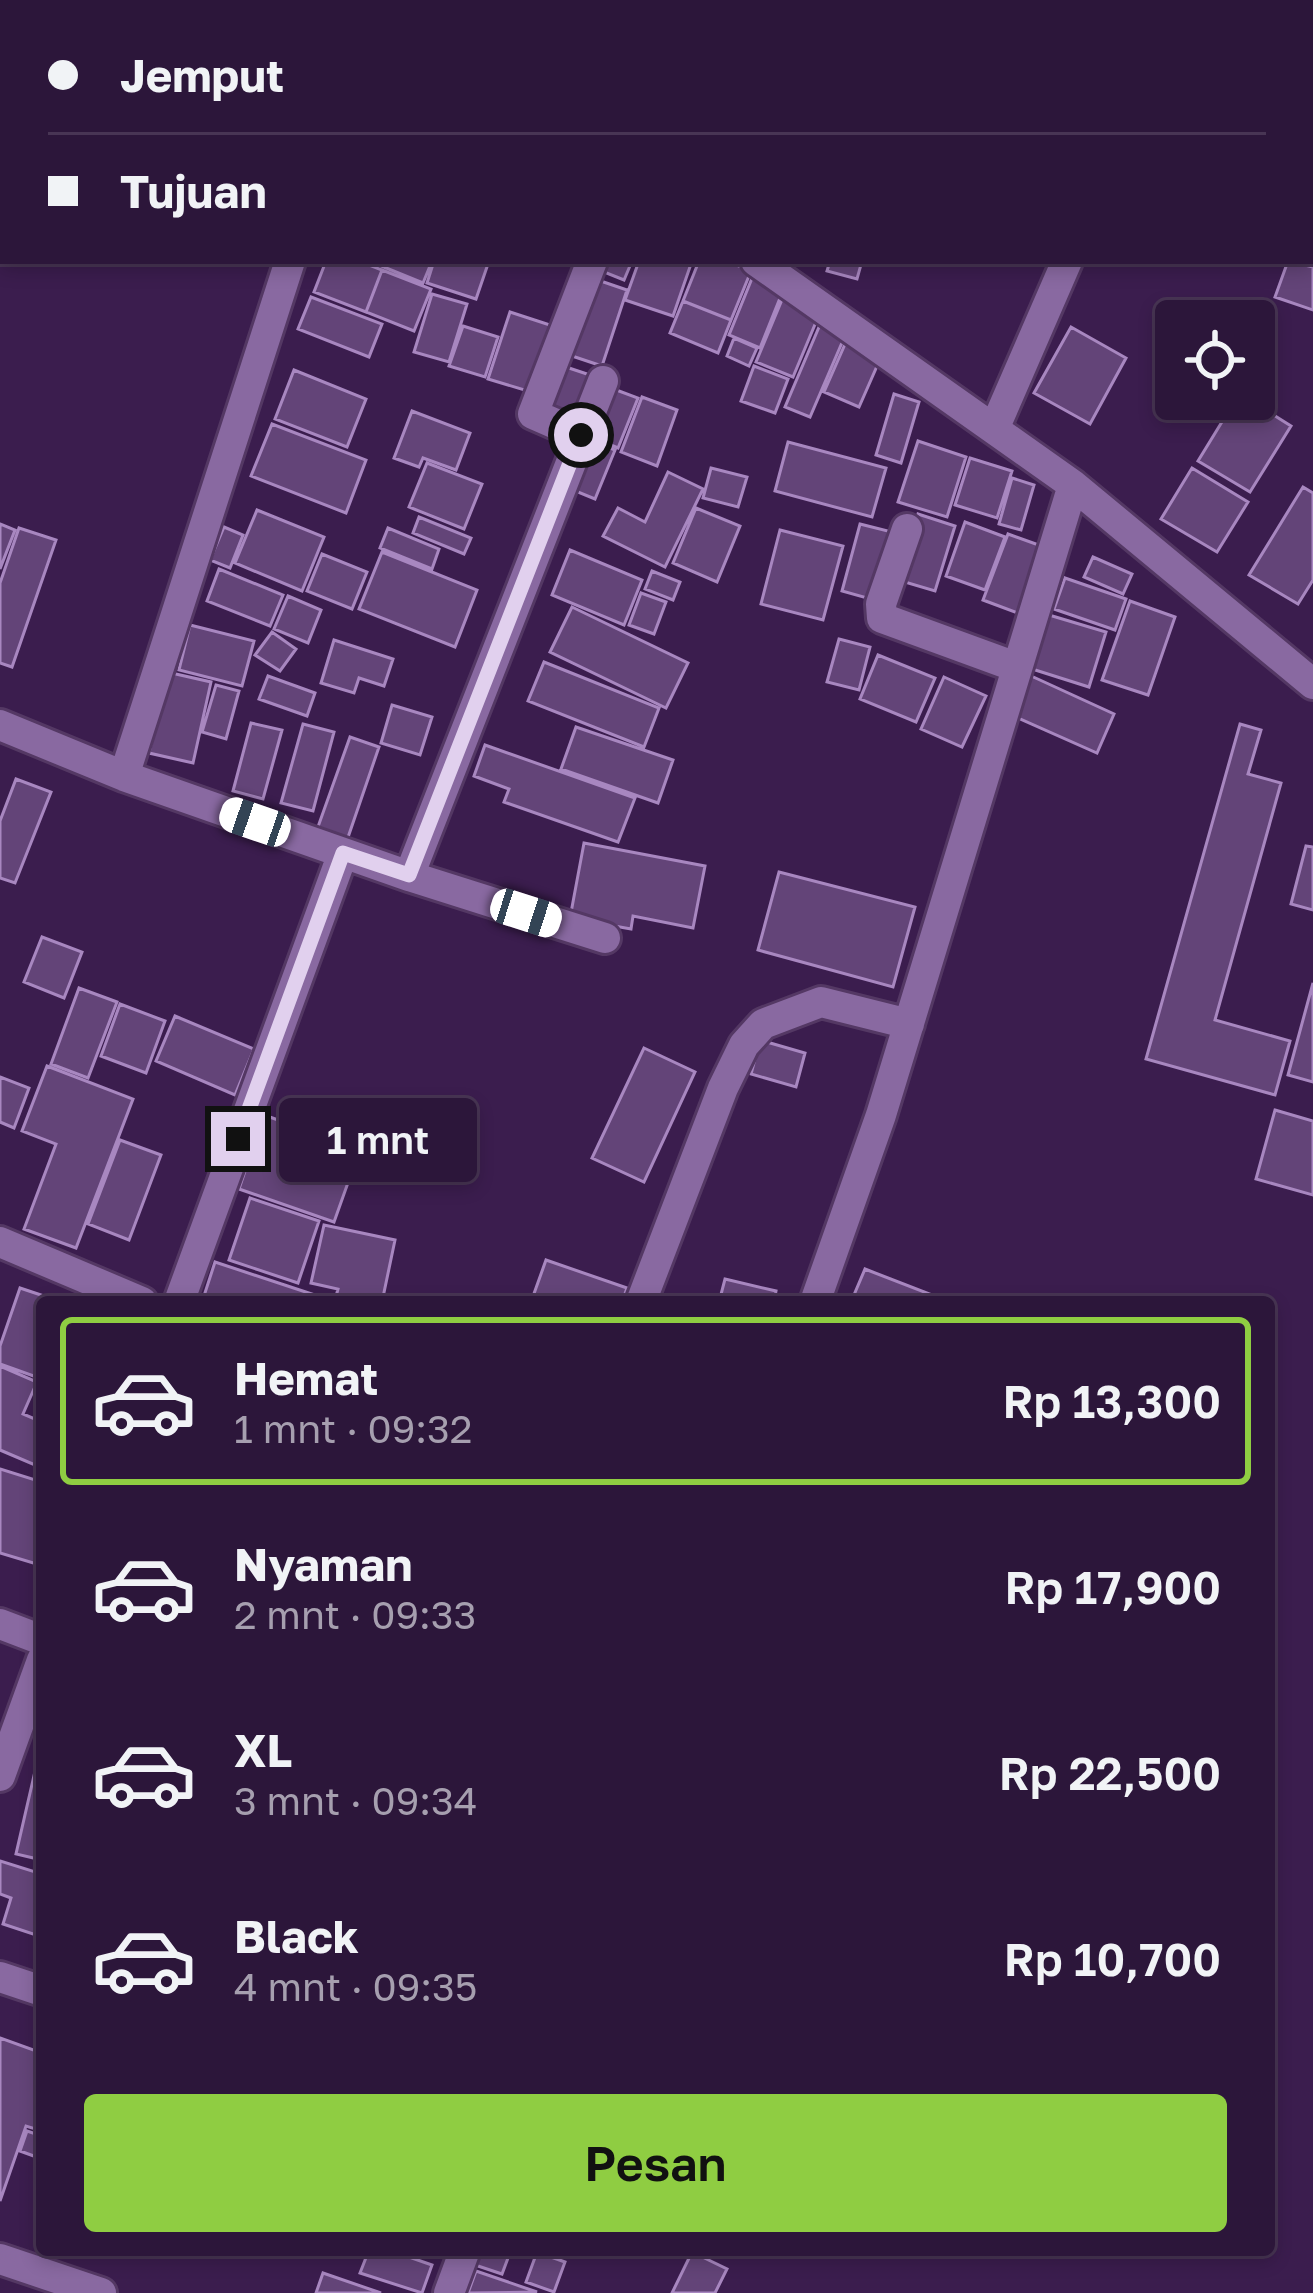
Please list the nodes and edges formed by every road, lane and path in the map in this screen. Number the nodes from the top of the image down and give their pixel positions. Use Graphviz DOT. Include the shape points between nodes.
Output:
graph roads {
  1 [pos="289,264"];
  2 [pos="591,264"];
  3 [pos="760,264"];
  4 [pos="1066,264"];
  5 [pos="603,381"];
  6 [pos="994,429"];
  7 [pos="581,435"];
  8 [pos="1073,485"];
  9 [pos="907,529"];
  10 [pos="1016,668"];
  11 [pos="1313,684"];
  12 [pos="0,725"];
  13 [pos="124,776"];
  14 [pos="343,853"];
  15 [pos="409,875"];
  16 [pos="605,938"];
  17 [pos="909,1024"];
  18 [pos="0,1242"];
  19 [pos="128,1296"];
  20 [pos="181,1296"];
  21 [pos="643,1296"];
  22 [pos="817,1296"];
  23 [pos="0,1624"];
  24 [pos="36,1638"];
  25 [pos="36,1696"];
  26 [pos="29,1737"];
  27 [pos="0,1776"];
  28 [pos="0,1977"];
  29 [pos="36,1989"];
  30 [pos="463,2256"];
  31 [pos="0,2259"];
  32 [pos="101,2293"];
  33 [pos="449,2293"];
  1 -- 13 [label="street"];
  2 -- 7 [label="street" via="533,415"];
  3 -- 6 [label="street"];
  4 -- 6 [label="street"];
  5 -- 7 [label="street"];
  6 -- 8 [label="street"];
  7 -- 15 [label="street"];
  8 -- 10 [label="street"];
  8 -- 11 [label="street"];
  9 -- 10 [label="street" via="882,618"];
  10 -- 17 [label="street"];
  12 -- 13 [label="street"];
  13 -- 14 [label="street"];
  14 -- 15 [label="street"];
  14 -- 20 [label="street"];
  15 -- 16 [label="street"];
  17 -- 21 [label="street" via="821,1002 763,1024 723,1088"];
  17 -- 22 [label="street"];
  18 -- 19 [label="street"];
  23 -- 24 [label="street"];
  25 -- 26 [label="street"];
  26 -- 27 [label="street"];
  28 -- 29 [label="street"];
  30 -- 33 [label="street"];
  31 -- 32 [label="street"];
}
